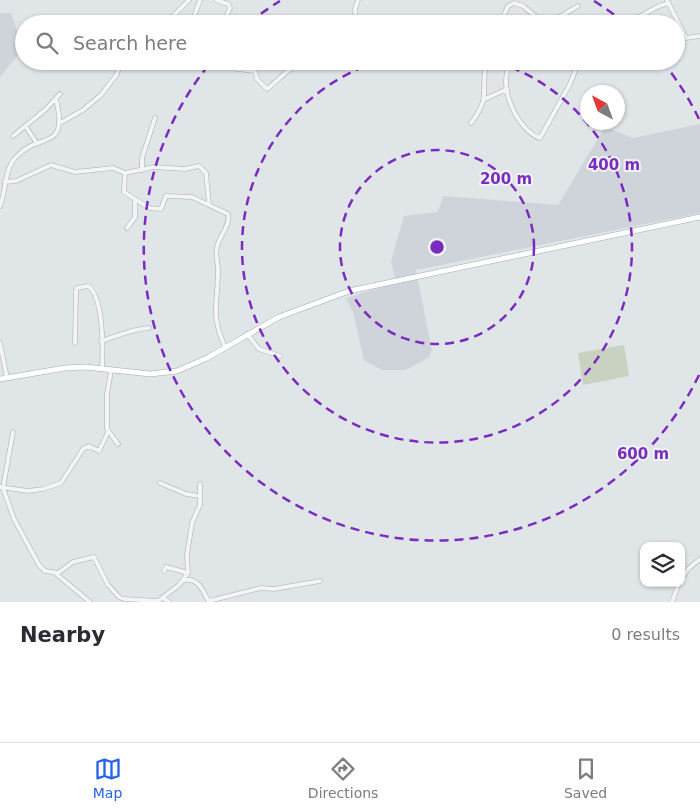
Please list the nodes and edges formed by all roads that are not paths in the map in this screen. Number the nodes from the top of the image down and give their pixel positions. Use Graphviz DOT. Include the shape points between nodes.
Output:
graph roads {
  1 [pos="189,0"];
  2 [pos="200,0"];
  3 [pos="216,0"];
  4 [pos="358,0"];
  5 [pos="668,2"];
  6 [pos="578,6"];
  7 [pos="174,15"];
  8 [pos="195,15"];
  9 [pos="227,15"];
  10 [pos="355,15"];
  11 [pos="504,15"];
  12 [pos="534,15"];
  13 [pos="563,15"];
  14 [pos="642,15"];
  15 [pos="674,15"];
  16 [pos="685,36"];
  17 [pos="700,36"];
  18 [pos="119,70"];
  19 [pos="246,70"];
  20 [pos="291,70"];
  21 [pos="484,70"];
  22 [pos="508,70"];
  23 [pos="575,70"];
  24 [pos="507,88"];
  25 [pos="60,94"];
  26 [pos="485,98"];
  27 [pos="56,99"];
  28 [pos="155,118"];
  29 [pos="60,123"];
  30 [pos="471,123"];
  31 [pos="26,126"];
  32 [pos="13,136"];
  33 [pos="36,142"];
  34 [pos="142,170"];
  35 [pos="125,173"];
  36 [pos="5,182"];
  37 [pos="135,200"];
  38 [pos="209,204"];
  39 [pos="0,206"];
  40 [pos="700,217"];
  41 [pos="127,228"];
  42 [pos="149,328"];
  43 [pos="247,334"];
  44 [pos="101,341"];
  45 [pos="0,343"];
  46 [pos="75,343"];
  47 [pos="225,347"];
  48 [pos="280,356"];
  49 [pos="102,369"];
  50 [pos="111,371"];
  51 [pos="7,378"];
  52 [pos="0,379"];
  53 [pos="13,432"];
  54 [pos="108,432"];
  55 [pos="118,444"];
  56 [pos="160,483"];
  57 [pos="200,484"];
  58 [pos="2,487"];
  59 [pos="199,496"];
  60 [pos="700,559"];
  61 [pos="164,571"];
  62 [pos="55,573"];
  63 [pos="685,573"];
  64 [pos="188,574"];
  65 [pos="184,580"];
  66 [pos="320,581"];
  67 [pos="678,587"];
  68 [pos="236,595"];
  69 [pos="163,598"];
  70 [pos="90,602"];
  71 [pos="149,602"];
  72 [pos="169,602"];
  73 [pos="209,602"];
  74 [pos="239,602"];
  75 [pos="672,602"];
  1 -- 7 [label="street"];
  2 -- 8 [label="street"];
  3 -- 9 [label="street" via="228,4"];
  4 -- 10 [label="street"];
  5 -- 14 [label="street"];
  5 -- 15 [label="street"];
  6 -- 13 [label="street"];
  11 -- 12 [label="street" via="508,6 514,3"];
  16 -- 17 [label="street"];
  18 -- 29 [label="street" via="101,95 84,110"];
  19 -- 20 [label="street" via="255,71 257,79 267,89"];
  21 -- 26 [label="street"];
  22 -- 24 [label="street"];
  23 -- 24 [label="street" via="540,138 523,127 508,99"];
  24 -- 26 [label="street"];
  25 -- 27 [label="street"];
  26 -- 30 [label="street"];
  27 -- 29 [label="street"];
  27 -- 31 [label="street"];
  28 -- 34 [label="street" via="142,158"];
  29 -- 33 [label="street" via="51,140"];
  31 -- 32 [label="street"];
  31 -- 33 [label="street"];
  33 -- 36 [label="street" via="14,159"];
  34 -- 35 [label="street"];
  34 -- 38 [label="street" via="202,167 206,173"];
  35 -- 36 [label="street" via="113,168 74,172 51,165 16,181"];
  35 -- 37 [label="street" via="123,190"];
  36 -- 39 [label="street"];
  37 -- 38 [label="street" via="159,210 166,196 192,197"];
  37 -- 41 [label="street" via="135,217"];
  38 -- 47 [label="street" via="228,214 229,218 216,254 218,271 214,315"];
  40 -- 43 [label="main road" via="349,291 308,304"];
  42 -- 44 [label="street"];
  43 -- 47 [label="main road"];
  43 -- 48 [label="street" via="259,349"];
  44 -- 46 [label="street" via="103,328 96,294 88,286 76,288"];
  44 -- 49 [label="street"];
  45 -- 51 [label="street"];
  47 -- 50 [label="main road" via="177,371 150,374"];
  49 -- 50 [label="main road"];
  49 -- 51 [label="main road" via="65,368"];
  50 -- 54 [label="street" via="107,394"];
  51 -- 52 [label="main road"];
  53 -- 58 [label="street"];
  54 -- 55 [label="street"];
  54 -- 58 [label="street" via="99,451 89,446 82,449 61,483 28,491"];
  56 -- 59 [label="street"];
  57 -- 59 [label="street"];
  58 -- 62 [label="street" via="14,519 39,565 45,571"];
  59 -- 64 [label="street" via="199,512 192,524 188,546"];
  60 -- 63 [label="street"];
  61 -- 64 [label="street" via="166,566"];
  62 -- 70 [label="street"];
  62 -- 71 [label="street" via="74,562 94,557 109,587 119,597"];
  64 -- 65 [label="street"];
  65 -- 69 [label="street"];
  65 -- 73 [label="street" via="196,582"];
  66 -- 68 [label="street" via="262,588"];
  67 -- 75 [label="street"];
  68 -- 73 [label="street"];
  68 -- 74 [label="street"];
  69 -- 71 [label="street"];
  69 -- 72 [label="street"];
}
